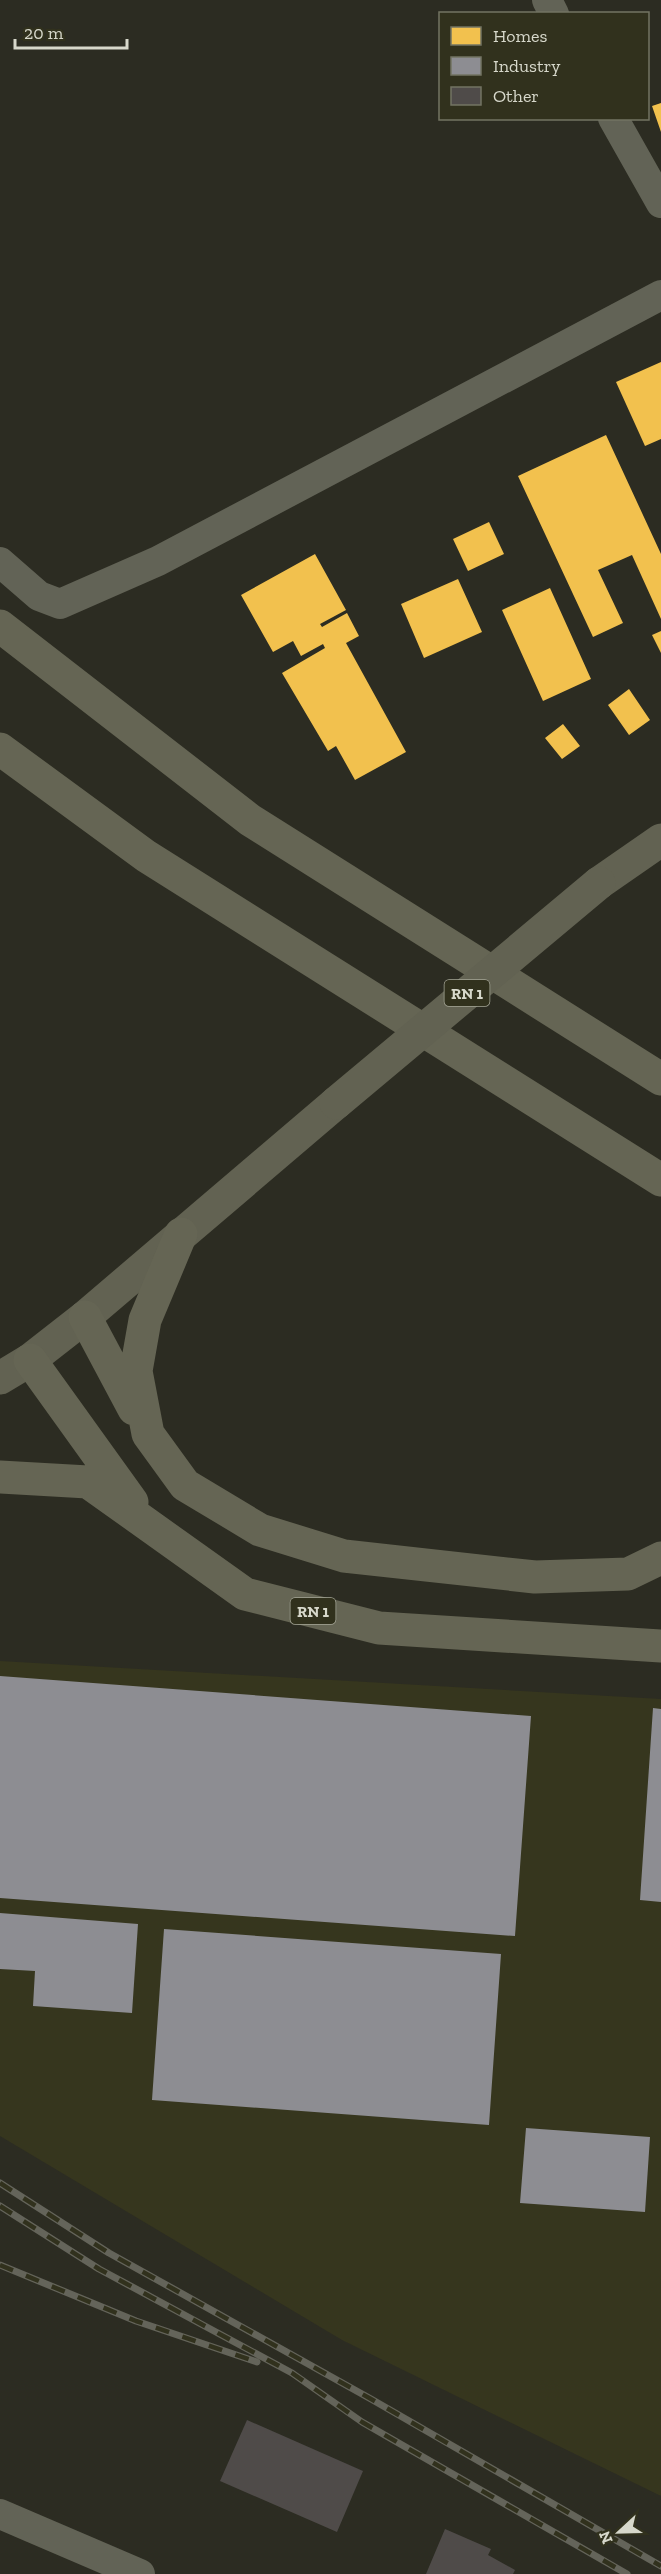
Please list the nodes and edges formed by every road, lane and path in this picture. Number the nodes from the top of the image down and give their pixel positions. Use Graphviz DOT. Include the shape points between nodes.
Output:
graph roads {
  1 [pos="614,120"];
  2 [pos="661,203"];
  3 [pos="661,295"];
  4 [pos="0,562"];
  5 [pos="0,626"];
  6 [pos="0,749"];
  7 [pos="661,840"];
  8 [pos="661,1079"];
  9 [pos="655,1181"];
  10 [pos="181,1234"];
  11 [pos="86,1317"];
  12 [pos="30,1360"];
  13 [pos="0,1378"];
  14 [pos="148,1434"];
  15 [pos="0,1477"];
  16 [pos="146,1523"];
  17 [pos="661,1558"];
  18 [pos="661,1646"];
  19 [pos="0,2514"];
  20 [pos="140,2574"];
  1 -- 2 [label="street"];
  3 -- 4 [label="street" via="158,561 60,604 39,596"];
  5 -- 8 [label="highway" via="250,820"];
  6 -- 9 [label="highway" via="146,856"];
  7 -- 10 [label="main road, RN 1, bridge" via="598,883"];
  10 -- 11 [label="main road, RN 1"];
  10 -- 14 [label="highway" via="145,1320 136,1371"];
  11 -- 12 [label="main road, RN 1"];
  11 -- 14 [label="highway"];
  12 -- 13 [label="main road, RN 1"];
  12 -- 16 [label="highway"];
  14 -- 17 [label="highway" via="185,1485 260,1530 344,1556 535,1577 628,1574"];
  15 -- 16 [label="highway, RN 1" via="88,1482"];
  16 -- 18 [label="highway, RN 1" via="245,1594 379,1628"];
  19 -- 20 [label="street"];
}
